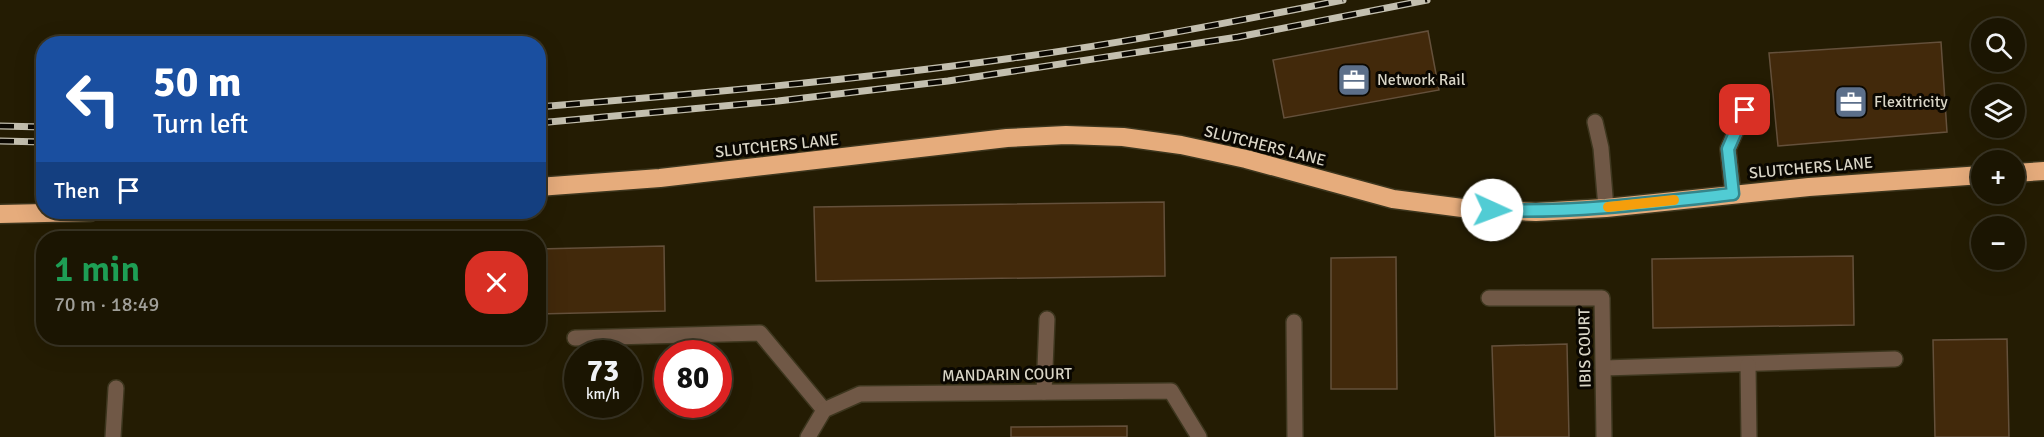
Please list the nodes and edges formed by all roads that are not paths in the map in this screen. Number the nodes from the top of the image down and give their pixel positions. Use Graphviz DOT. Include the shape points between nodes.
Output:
graph roads {
  1 [pos="1745,110"];
  2 [pos="1595,122"];
  3 [pos="2044,171"];
  4 [pos="2025,172"];
  5 [pos="1971,176"];
  6 [pos="546,186"];
  7 [pos="1733,194"];
  8 [pos="1606,208"];
  9 [pos="36,213"];
  10 [pos="0,214"];
  11 [pos="1489,298"];
  12 [pos="1047,319"];
  13 [pos="1294,322"];
  14 [pos="575,338"];
  15 [pos="1895,359"];
  16 [pos="1748,366"];
  17 [pos="1604,368"];
  18 [pos="116,388"];
  19 [pos="1044,392"];
  20 [pos="824,410"];
  21 [pos="113,437"];
  22 [pos="808,437"];
  23 [pos="1199,437"];
  24 [pos="1295,437"];
  25 [pos="1604,437"];
  26 [pos="1749,437"];
  1 -- 7 [label="street" via="1728,149"];
  2 -- 8 [label="street"];
  3 -- 4 [label="highway"];
  5 -- 7 [label="highway, SLUTCHERS LANE"];
  6 -- 8 [label="highway, SLUTCHERS LANE" via="1066,135 1123,137 1181,146 1246,159 1353,190 1435,206 1536,212"];
  7 -- 8 [label="highway, SLUTCHERS LANE"];
  9 -- 10 [label="highway"];
  11 -- 17 [label="street, IBIS COURT" via="1602,298"];
  12 -- 19 [label="street"];
  13 -- 24 [label="street"];
  14 -- 20 [label="street" via="760,333"];
  15 -- 16 [label="street"];
  16 -- 17 [label="street"];
  16 -- 26 [label="street"];
  17 -- 25 [label="street, IBIS COURT"];
  18 -- 21 [label="street"];
  19 -- 20 [label="street, MANDARIN COURT" via="860,394"];
  19 -- 23 [label="street, MANDARIN COURT" via="1171,391"];
  20 -- 22 [label="street"];
}
